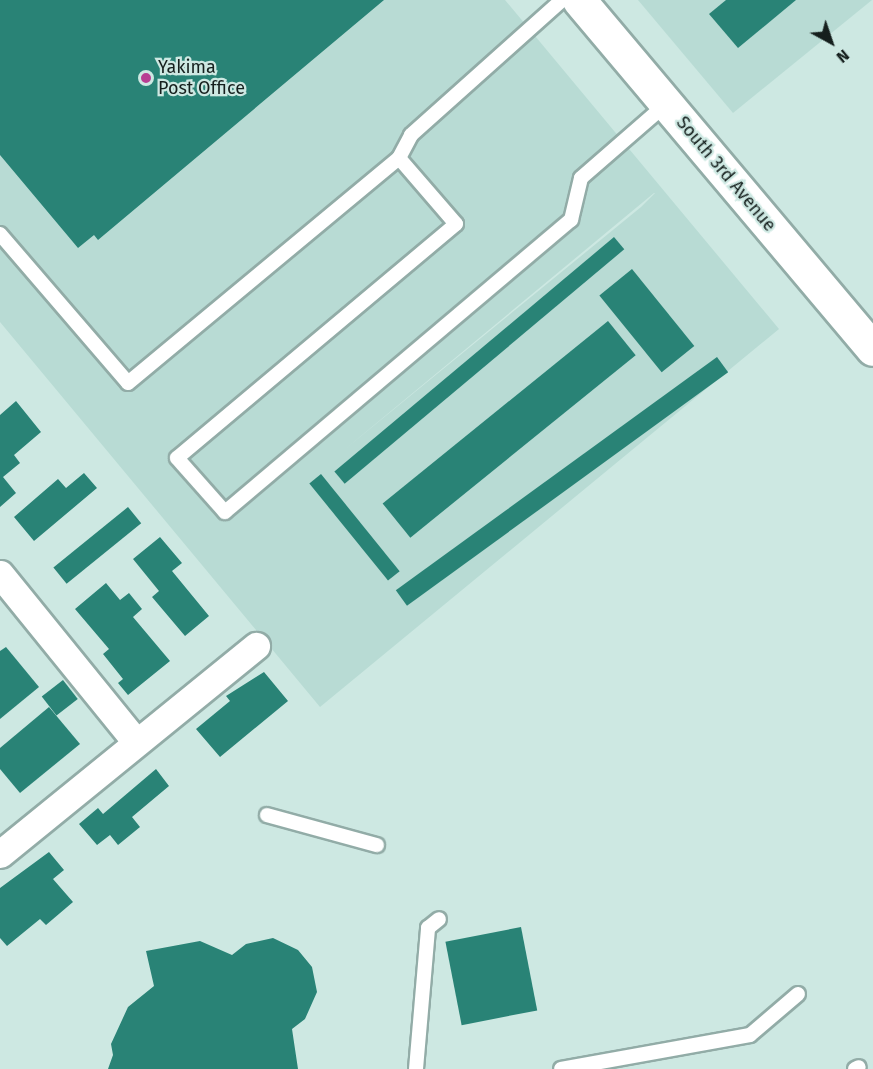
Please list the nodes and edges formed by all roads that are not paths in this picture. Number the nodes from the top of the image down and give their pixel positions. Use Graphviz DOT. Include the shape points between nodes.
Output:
graph roads {
  1 [pos="562,0"];
  2 [pos="579,0"];
  3 [pos="666,104"];
  4 [pos="399,158"];
  5 [pos="0,234"];
  6 [pos="873,349"];
  7 [pos="0,574"];
  8 [pos="256,646"];
  9 [pos="136,742"];
  10 [pos="267,815"];
  11 [pos="377,845"];
  12 [pos="0,854"];
  13 [pos="439,919"];
  14 [pos="798,994"];
  15 [pos="416,1069"];
  16 [pos="561,1069"];
  1 -- 4 [label="lane" via="411,135"];
  2 -- 3 [label="street, South 3rd Avenue"];
  3 -- 4 [label="lane" via="581,178 571,220 225,512 177,458 456,224"];
  3 -- 6 [label="street, South 3rd Avenue"];
  4 -- 5 [label="lane" via="128,383"];
  7 -- 9 [label="street"];
  8 -- 9 [label="street"];
  9 -- 12 [label="street"];
  10 -- 11 [label="lane"];
  13 -- 15 [label="lane" via="428,928"];
  14 -- 16 [label="lane" via="750,1035"];
}
